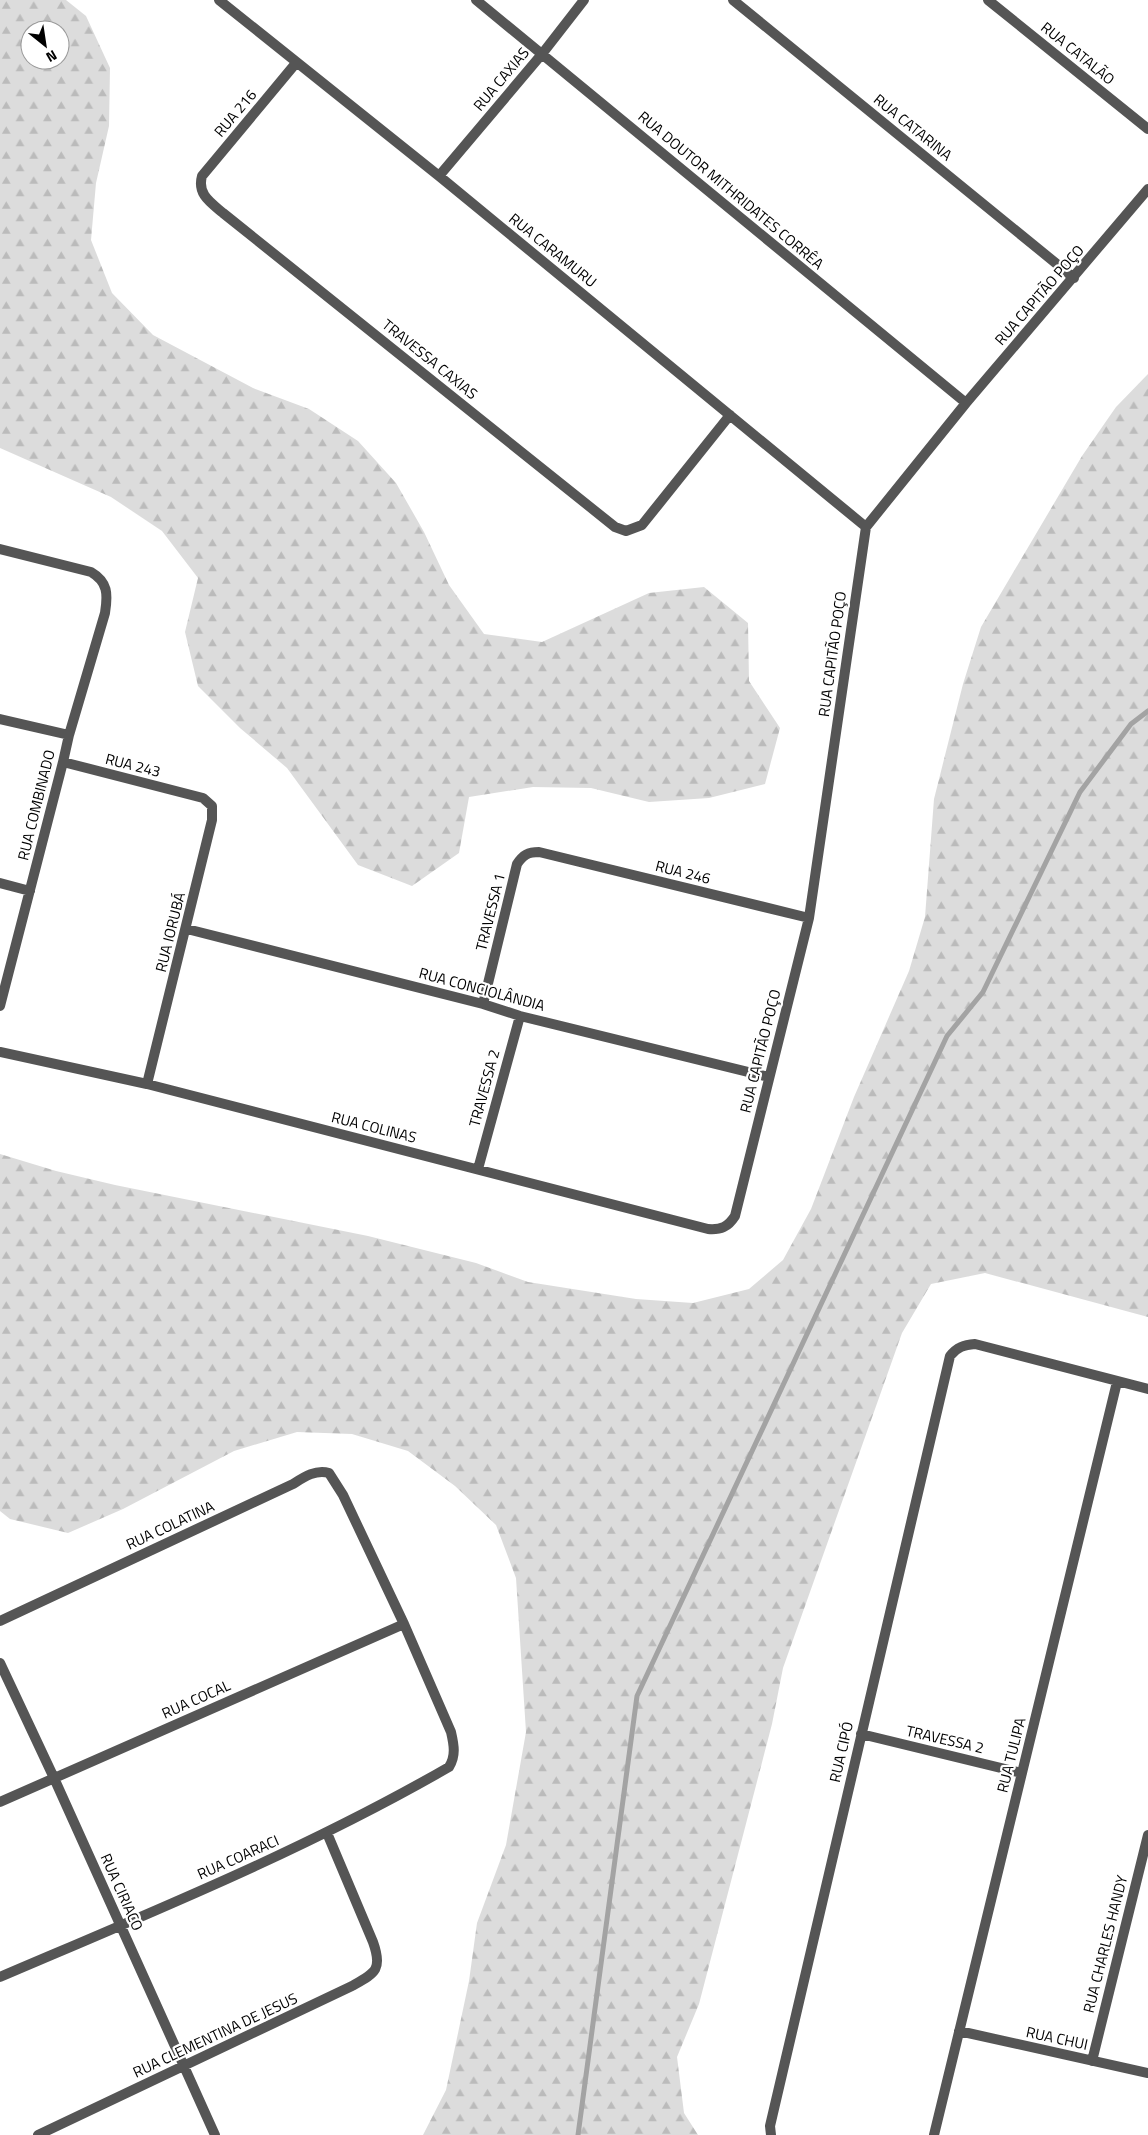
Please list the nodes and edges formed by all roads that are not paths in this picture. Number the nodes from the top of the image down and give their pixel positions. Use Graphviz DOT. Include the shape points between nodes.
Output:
graph roads {
  1 [pos="219,0"];
  2 [pos="476,0"];
  3 [pos="584,0"];
  4 [pos="733,0"];
  5 [pos="988,0"];
  6 [pos="542,54"];
  7 [pos="296,63"];
  8 [pos="1148,128"];
  9 [pos="439,176"];
  10 [pos="200,185"];
  11 [pos="1148,189"];
  12 [pos="1074,278"];
  13 [pos="966,403"];
  14 [pos="730,415"];
  15 [pos="866,527"];
  16 [pos="0,549"];
  17 [pos="0,719"];
  18 [pos="69,735"];
  19 [pos="64,762"];
  20 [pos="196,796"];
  21 [pos="550,855"];
  22 [pos="0,883"];
  23 [pos="30,891"];
  24 [pos="808,918"];
  25 [pos="187,929"];
  26 [pos="482,1004"];
  27 [pos="0,1006"];
  28 [pos="520,1016"];
  29 [pos="0,1052"];
  30 [pos="769,1077"];
  31 [pos="148,1084"];
  32 [pos="478,1169"];
  33 [pos="735,1216"];
  34 [pos="1117,1382"];
  35 [pos="1148,1389"];
  36 [pos="343,1495"];
  37 [pos="0,1621"];
  38 [pos="404,1624"];
  39 [pos="0,1663"];
  40 [pos="861,1734"];
  41 [pos="1022,1772"];
  42 [pos="54,1778"];
  43 [pos="0,1802"];
  44 [pos="327,1833"];
  45 [pos="1148,1835"];
  46 [pos="120,1926"];
  47 [pos="0,1977"];
  48 [pos="959,2032"];
  49 [pos="1092,2061"];
  50 [pos="184,2066"];
  51 [pos="1148,2073"];
  52 [pos="38,2135"];
  53 [pos="215,2135"];
  54 [pos="770,2135"];
  55 [pos="934,2135"];
  1 -- 7 [label="street, RUA CARAMURU"];
  2 -- 6 [label="street, RUA DOUTOR MITHRIDATES CORRÊA"];
  3 -- 6 [label="street, RUA CAXIAS"];
  4 -- 12 [label="street, RUA CATARINA"];
  5 -- 8 [label="street, RUA CATALÃO"];
  6 -- 9 [label="street, RUA CAXIAS"];
  6 -- 13 [label="street, RUA DOUTOR MITHRIDATES CORRÊA"];
  7 -- 9 [label="street, RUA CARAMURU"];
  7 -- 10 [label="street, RUA 216" via="202,176"];
  9 -- 14 [label="street, RUA CARAMURU"];
  10 -- 14 [label="street, TRAVESSA CAXIAS" via="202,193 223,213 615,527 631,530 642,525"];
  11 -- 12 [label="street, RUA CAPITÃO POÇO"];
  12 -- 13 [label="street, RUA CAPITÃO POÇO"];
  13 -- 15 [label="street, RUA CAPITÃO POÇO"];
  14 -- 15 [label="street, RUA CARAMURU"];
  15 -- 24 [label="street, RUA CAPITÃO POÇO"];
  16 -- 18 [label="street, RUA COMBINADO" via="91,572 105,585 105,613"];
  17 -- 18 [label="street"];
  18 -- 19 [label="street, RUA COMBINADO"];
  19 -- 20 [label="street, RUA 243"];
  19 -- 23 [label="street, RUA COMBINADO"];
  20 -- 25 [label="street, RUA IORUBÁ" via="209,801 213,813"];
  21 -- 24 [label="street, RUA 246"];
  21 -- 26 [label="street, TRAVESSA 1" via="533,852 522,857 518,864"];
  22 -- 23 [label="street"];
  23 -- 27 [label="street, RUA COMBINADO"];
  24 -- 30 [label="street, RUA CAPITÃO POÇO"];
  25 -- 26 [label="street, RUA CONCIOLÂNDIA"];
  25 -- 31 [label="street, RUA IORUBÁ"];
  26 -- 28 [label="street, RUA CONCIOLÂNDIA"];
  28 -- 30 [label="street, RUA CONCIOLÂNDIA"];
  28 -- 32 [label="street, TRAVESSA 2"];
  29 -- 31 [label="street, RUA COLINAS"];
  30 -- 33 [label="street, RUA CAPITÃO POÇO"];
  31 -- 32 [label="street, RUA COLINAS"];
  32 -- 33 [label="street, RUA COLINAS" via="708,1229 726,1226"];
  34 -- 35 [label="street"];
  34 -- 40 [label="street, RUA CIPÓ" via="975,1344 961,1346 950,1356"];
  34 -- 41 [label="street, RUA TULIPA"];
  36 -- 37 [label="street, RUA COLATINA" via="329,1473 310,1474"];
  36 -- 38 [label="street, RUA COARACI"];
  38 -- 42 [label="street, RUA COCAL"];
  38 -- 44 [label="street, RUA COARACI" via="451,1732 454,1746 452,1762"];
  39 -- 42 [label="street, RUA CIRIACO"];
  40 -- 41 [label="street, TRAVESSA 2"];
  40 -- 54 [label="street, RUA CIPÓ"];
  41 -- 48 [label="street, RUA TULIPA"];
  42 -- 43 [label="street, RUA COCAL"];
  42 -- 46 [label="street, RUA CIRIACO"];
  44 -- 46 [label="street, RUA COARACI"];
  44 -- 50 [label="street, RUA CLEMENTINA DE JESUS" via="378,1956 375,1971"];
  45 -- 49 [label="street, RUA CHARLES HANDY"];
  46 -- 47 [label="street, RUA COARACI"];
  46 -- 50 [label="street, RUA CIRIACO"];
  48 -- 49 [label="street, RUA CHUI"];
  48 -- 55 [label="street, RUA TULIPA"];
  49 -- 51 [label="street, RUA CHUI"];
  50 -- 52 [label="street, RUA CLEMENTINA DE JESUS"];
  50 -- 53 [label="street, RUA CIRIACO"];
}
